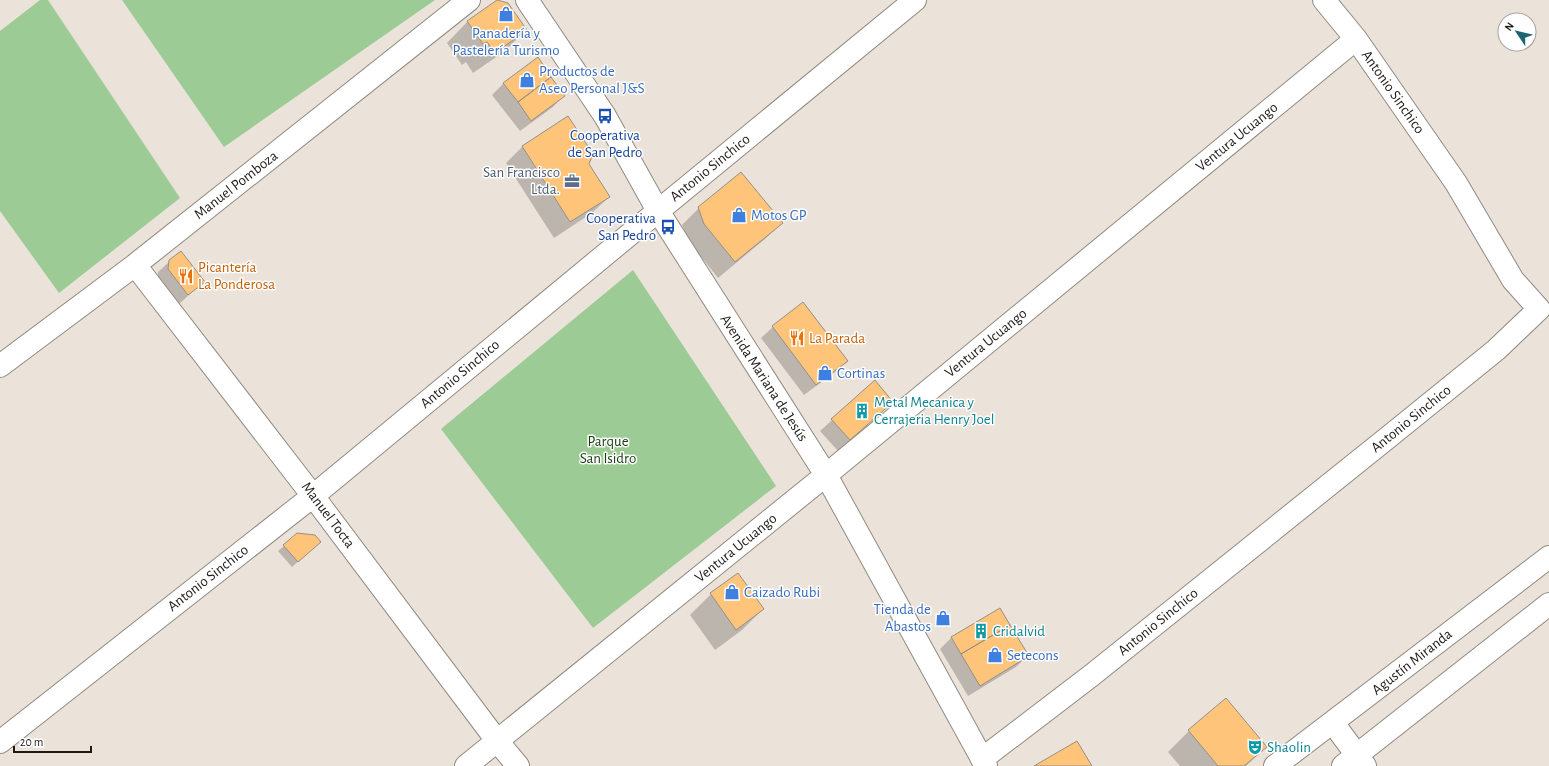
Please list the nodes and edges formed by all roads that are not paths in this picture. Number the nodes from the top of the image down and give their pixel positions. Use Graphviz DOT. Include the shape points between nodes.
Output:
graph roads {
  1 [pos="469,0"];
  2 [pos="527,0"];
  3 [pos="915,0"];
  4 [pos="1324,0"];
  5 [pos="1356,39"];
  6 [pos="658,211"];
  7 [pos="135,265"];
  8 [pos="1544,315"];
  9 [pos="0,366"];
  10 [pos="826,474"];
  11 [pos="314,496"];
  12 [pos="1549,557"];
  13 [pos="1549,604"];
  14 [pos="1333,723"];
  15 [pos="0,742"];
  16 [pos="498,742"];
  17 [pos="984,762"];
  18 [pos="1355,762"];
  19 [pos="466,766"];
  20 [pos="518,766"];
  21 [pos="1275,766"];
  1 -- 7 [label="street, Manuel Pomboza"];
  2 -- 6 [label="street, Avenida Mariana de Jesús" via="604,116"];
  3 -- 6 [label="street, Antonio Sinchico"];
  4 -- 5 [label="street, Antonio Sinchico"];
  5 -- 8 [label="street, Antonio Sinchico" via="1456,183 1513,280"];
  5 -- 10 [label="street, Ventura Ucuango"];
  6 -- 10 [label="street, Avenida Mariana de Jesús"];
  6 -- 11 [label="street, Antonio Sinchico"];
  7 -- 9 [label="street, Manuel Pomboza"];
  7 -- 11 [label="street, Manuel Tocta"];
  8 -- 17 [label="street, Antonio Sinchico" via="1496,350"];
  10 -- 16 [label="street, Ventura Ucuango"];
  10 -- 17 [label="street, Avenida Mariana de Jesús"];
  11 -- 15 [label="street, Antonio Sinchico"];
  11 -- 16 [label="street, Manuel Tocta"];
  12 -- 14 [label="street, Agustín Miranda"];
  13 -- 18 [label="street"];
  14 -- 18 [label="street"];
  14 -- 21 [label="street, Agustín Miranda"];
  16 -- 19 [label="street, Ventura Ucuango"];
  16 -- 20 [label="street, Manuel Tocta"];
}
